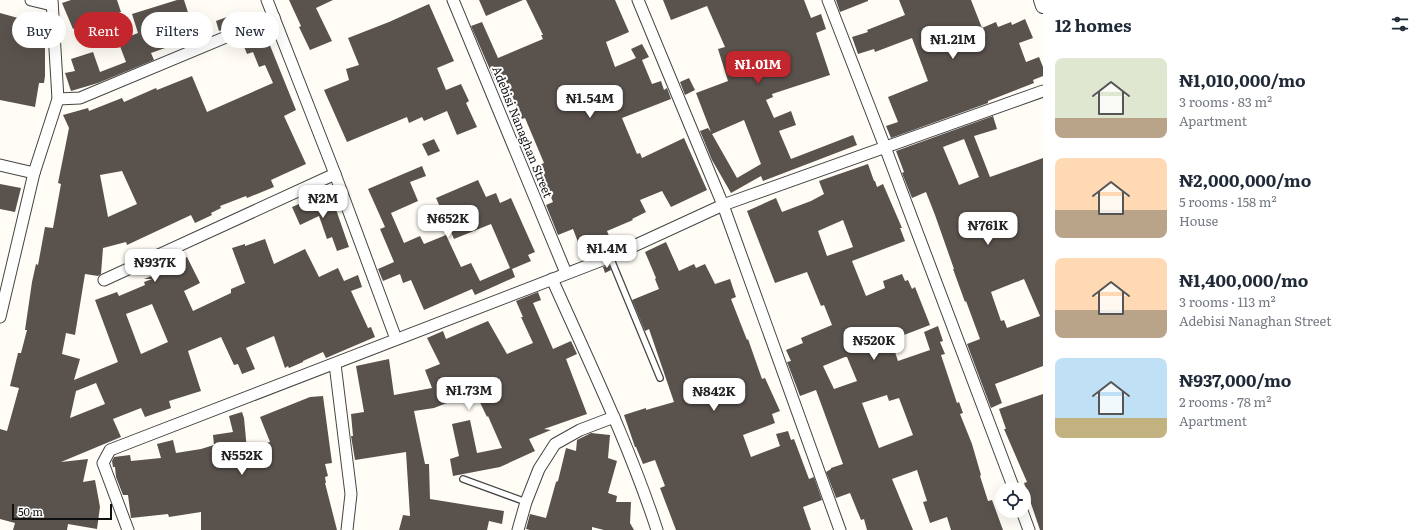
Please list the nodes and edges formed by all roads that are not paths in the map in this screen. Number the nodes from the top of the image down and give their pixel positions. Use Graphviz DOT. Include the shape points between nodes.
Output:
graph roads {
  1 [pos="31,0"];
  2 [pos="267,0"];
  3 [pos="453,0"];
  4 [pos="638,0"];
  5 [pos="828,0"];
  6 [pos="1041,0"];
  7 [pos="52,3"];
  8 [pos="1043,6"];
  9 [pos="272,12"];
  10 [pos="279,30"];
  11 [pos="221,39"];
  12 [pos="1043,91"];
  13 [pos="58,99"];
  14 [pos="885,147"];
  15 [pos="0,165"];
  16 [pos="34,173"];
  17 [pos="335,174"];
  18 [pos="723,204"];
  19 [pos="610,257"];
  20 [pos="566,273"];
  21 [pos="552,279"];
  22 [pos="104,280"];
  23 [pos="0,317"];
  24 [pos="396,339"];
  25 [pos="335,364"];
  26 [pos="660,378"];
  27 [pos="614,418"];
  28 [pos="463,479"];
  29 [pos="1011,482"];
  30 [pos="526,502"];
  31 [pos="1025,518"];
  32 [pos="128,530"];
  33 [pos="347,530"];
  34 [pos="518,530"];
  35 [pos="657,530"];
  36 [pos="840,530"];
  37 [pos="1030,530"];
  1 -- 7 [label="street"];
  2 -- 9 [label="street"];
  3 -- 20 [label="street, Adebisi Nanaghan Street"];
  4 -- 18 [label="street"];
  5 -- 14 [label="street"];
  6 -- 8 [label="street"];
  7 -- 13 [label="street"];
  10 -- 17 [label="street"];
  11 -- 13 [label="street" via="80,98"];
  12 -- 14 [label="street"];
  13 -- 16 [label="street"];
  14 -- 18 [label="street"];
  14 -- 29 [label="street"];
  15 -- 16 [label="street"];
  16 -- 23 [label="street"];
  17 -- 22 [label="street"];
  17 -- 24 [label="street"];
  18 -- 19 [label="street"];
  18 -- 36 [label="street"];
  19 -- 20 [label="street"];
  19 -- 26 [label="lane"];
  20 -- 21 [label="street"];
  21 -- 24 [label="street"];
  21 -- 27 [label="street"];
  24 -- 25 [label="street"];
  25 -- 32 [label="street" via="110,450 103,463"];
  25 -- 33 [label="street" via="351,494"];
  27 -- 30 [label="street" via="580,430 555,444 540,469"];
  27 -- 35 [label="street"];
  28 -- 30 [label="lane"];
  30 -- 34 [label="street"];
  31 -- 37 [label="street"];
}
